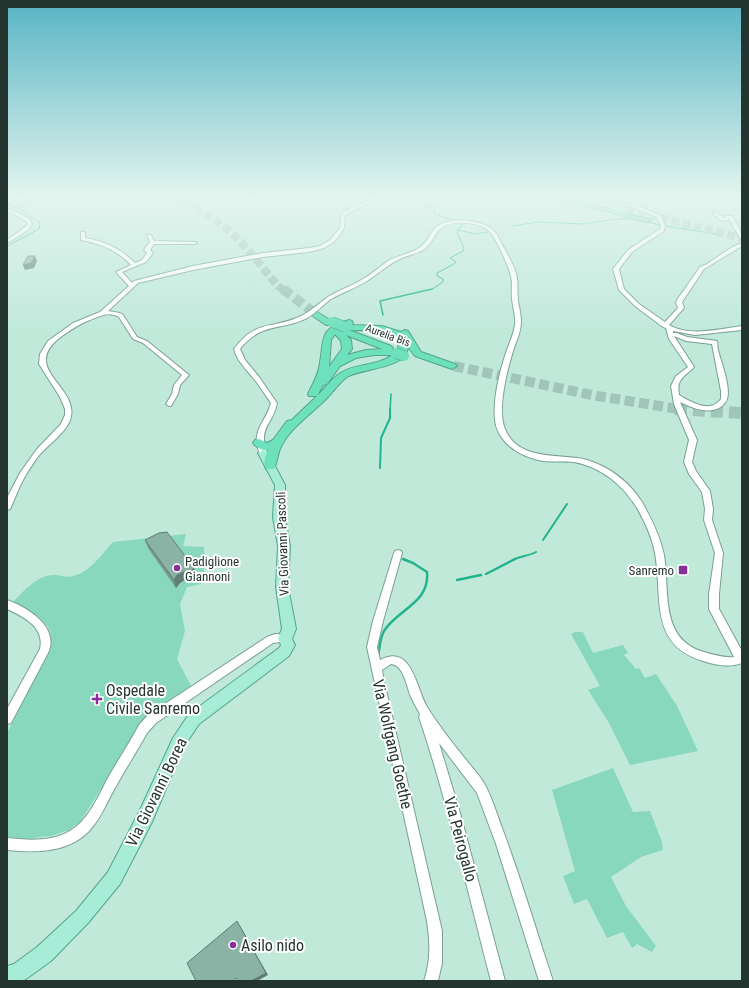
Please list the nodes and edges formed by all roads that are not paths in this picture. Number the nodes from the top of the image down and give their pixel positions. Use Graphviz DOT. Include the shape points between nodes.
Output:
graph roads {
  1 [pos="102,242"];
  2 [pos="152,242"];
  3 [pos="157,242"];
  4 [pos="330,242"];
  5 [pos="428,242"];
  6 [pos="498,242"];
  7 [pos="644,242"];
  8 [pos="195,243"];
  9 [pos="742,244"];
  10 [pos="134,265"];
  11 [pos="132,286"];
  12 [pos="103,312"];
  13 [pos="325,320"];
  14 [pos="669,328"];
  15 [pos="742,328"];
  16 [pos="341,329"];
  17 [pos="401,354"];
  18 [pos="327,377"];
  19 [pos="313,394"];
  20 [pos="677,397"];
  21 [pos="169,404"];
  22 [pos="287,430"];
  23 [pos="276,446"];
  24 [pos="260,448"];
  25 [pos="270,466"];
  26 [pos="7,507"];
  27 [pos="398,553"];
  28 [pos="7,604"];
  29 [pos="285,638"];
  30 [pos="741,658"];
  31 [pos="377,668"];
  32 [pos="418,700"];
  33 [pos="7,719"];
  34 [pos="7,844"];
  35 [pos="7,976"];
  36 [pos="431,981"];
  37 [pos="498,981"];
  38 [pos="546,981"];
  1 -- 10 [label="street" via="128,257"];
  2 -- 10 [label="street" via="147,250 150,253 147,258"];
  3 -- 8 [label="street"];
  4 -- 11 [label="street" via="310,250 264,255 193,268 136,282"];
  5 -- 24 [label="street" via="422,249 396,258 364,280 325,301 311,313 264,328 246,337 237,349 238,352 274,403 272,412 258,434"];
  6 -- 30 [label="street" via="513,273 518,315 500,388 499,417 505,438 533,456 575,460 607,472 623,484 641,508 656,544 660,560 665,619 673,638 689,651 703,657 731,661"];
  7 -- 14 [label="street" via="630,251 616,269 621,289 637,305"];
  9 -- 14 [label="street" via="734,246 709,266 702,268 683,294 679,302 681,308"];
  10 -- 11 [label="street" via="118,272"];
  11 -- 12 [label="street"];
  12 -- 21 [label="street" via="121,316 135,338 145,342 186,375 177,386 176,394"];
  12 -- 26 [label="street" via="75,324 50,342 43,354 42,364 68,409 67,418 65,424 43,446 16,485"];
  13 -- 16 [label="highway"];
  14 -- 15 [label="street" via="695,332"];
  14 -- 20 [label="street" via="674,342 691,367 675,380"];
  14 -- 20 [label="street" via="686,339 715,342 724,393 724,400 720,404 707,409 684,402"];
  16 -- 17 [label="highway, Aurelia Bis"];
  16 -- 18 [label="highway" via="347,349"];
  16 -- 22 [label="highway" via="379,328 390,331 402,340 403,350 397,358 387,363 346,373"];
  17 -- 18 [label="highway" via="372,351 356,354 340,363"];
  17 -- 19 [label="highway" via="453,366 418,354 403,332 393,326 376,321 356,321 336,328 329,335 326,341 324,368"];
  18 -- 19 [label="highway"];
  19 -- 22 [label="highway"];
  20 -- 30 [label="street" via="677,404 693,440 688,462 706,491 708,520 719,553 714,608"];
  22 -- 23 [label="highway"];
  23 -- 24 [label="highway" via="269,453"];
  23 -- 25 [label="highway"];
  24 -- 25 [label="main road, Via Giovanni Pascoli"];
  25 -- 29 [label="main road, Via Giovanni Pascoli" via="280,485 278,517 284,546 282,587 289,628"];
  27 -- 31 [label="street" via="372,647"];
  28 -- 33 [label="street" via="36,623 46,634 47,642"];
  29 -- 34 [label="street" via="270,640 152,719 93,816 80,831 52,844"];
  29 -- 35 [label="main road, Via Giovanni Borea" via="288,645 284,652 194,719 178,743 146,816 114,878 82,917 44,954 19,972"];
  31 -- 32 [label="street, Via Wolfgang Goethe" via="388,660 401,663"];
  31 -- 36 [label="street, Via Wolfgang Goethe" via="434,916 435,972"];
  32 -- 37 [label="street, Via Peirogallo" via="446,784"];
  32 -- 38 [label="street, Via Wolfgang Goethe" via="486,798"];
}
